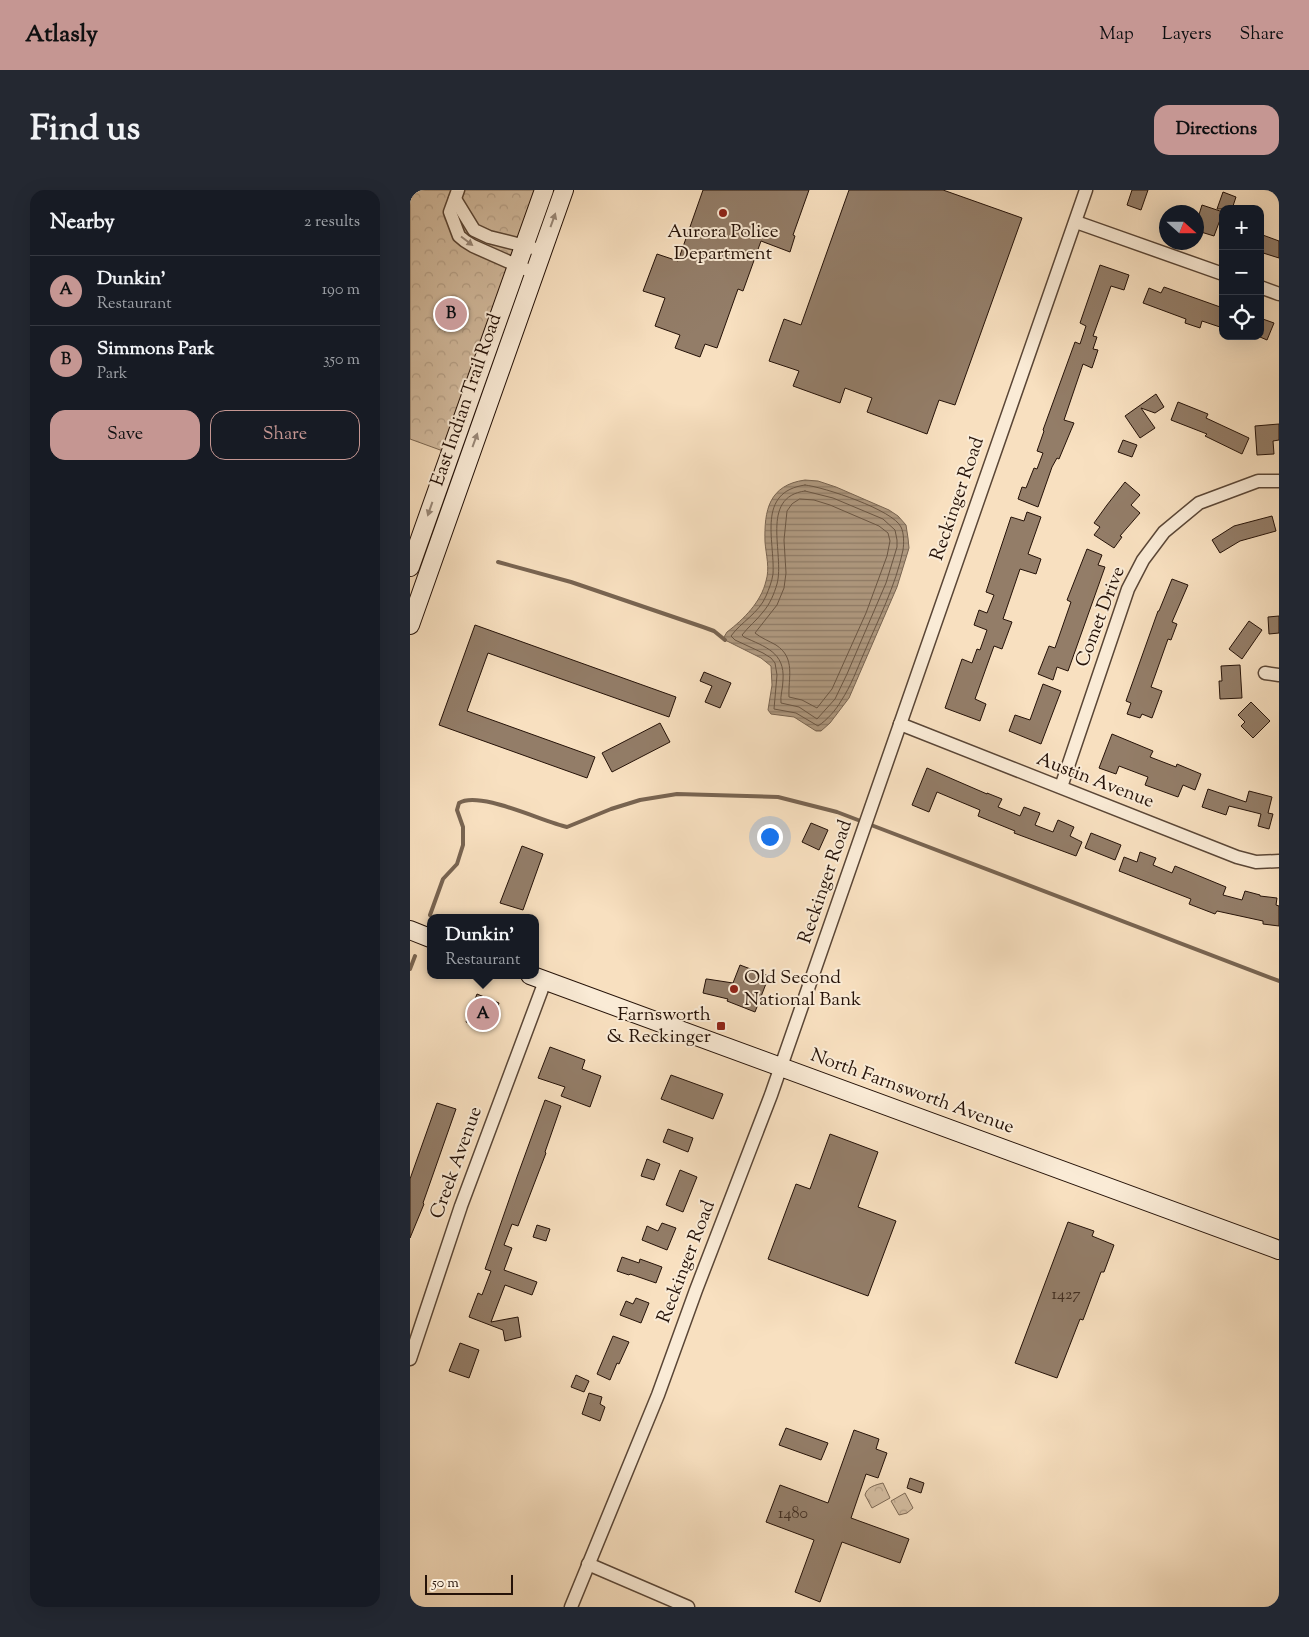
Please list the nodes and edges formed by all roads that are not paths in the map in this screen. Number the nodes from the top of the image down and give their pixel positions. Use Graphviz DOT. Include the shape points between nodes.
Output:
graph roads {
  1 [pos="544,190"];
  2 [pos="564,190"];
  3 [pos="1086,190"];
  4 [pos="456,195"];
  5 [pos="1076,222"];
  6 [pos="524,245"];
  7 [pos="542,251"];
  8 [pos="517,266"];
  9 [pos="1219,273"];
  10 [pos="534,274"];
  11 [pos="1264,288"];
  12 [pos="1279,294"];
  13 [pos="1279,482"];
  14 [pos="410,567"];
  15 [pos="410,625"];
  16 [pos="1265,673"];
  17 [pos="1279,675"];
  18 [pos="900,724"];
  19 [pos="1061,787"];
  20 [pos="1279,861"];
  21 [pos="410,930"];
  22 [pos="427,937"];
  23 [pos="539,978"];
  24 [pos="538,979"];
  25 [pos="781,1066"];
  26 [pos="1279,1250"];
  27 [pos="410,1359"];
  28 [pos="588,1564"];
  29 [pos="571,1607"];
  30 [pos="688,1607"];
  1 -- 6 [label="main road, East Indian Trail Road"];
  7 -- 2 [label="main road, East Indian Trail Road, one-way"];
  3 -- 5 [label="street, Reckinger Road"];
  4 -- 6 [label="street" via="474,230 489,238"];
  4 -- 8 [label="street, one-way" via="450,212 459,236"];
  5 -- 9 [label="street"];
  5 -- 18 [label="street, Reckinger Road"];
  6 -- 7 [label="street"];
  6 -- 8 [label="main road, East Indian Trail Road"];
  7 -- 10 [label="main road, East Indian Trail Road"];
  8 -- 10 [label="street"];
  8 -- 14 [label="main road, East Indian Trail Road, one-way"];
  15 -- 10 [label="main road, East Indian Trail Road, one-way"];
  11 -- 12 [label="street"];
  13 -- 19 [label="street, Comet Drive" via="1258,481 1199,503 1164,532 1143,560 1128,588"];
  16 -- 17 [label="street"];
  18 -- 19 [label="street, Austin Avenue"];
  18 -- 25 [label="street, Reckinger Road"];
  19 -- 20 [label="street, Austin Avenue" via="1237,857 1256,862"];
  21 -- 22 [label="main road"];
  23 -- 25 [label="main road, North Farnsworth Avenue"];
  24 -- 27 [label="street, Creek Avenue"];
  25 -- 26 [label="main road, North Farnsworth Avenue"];
  25 -- 28 [label="street, Reckinger Road" via="658,1395"];
  28 -- 29 [label="street, Reckinger Road"];
  28 -- 30 [label="street"];
}
